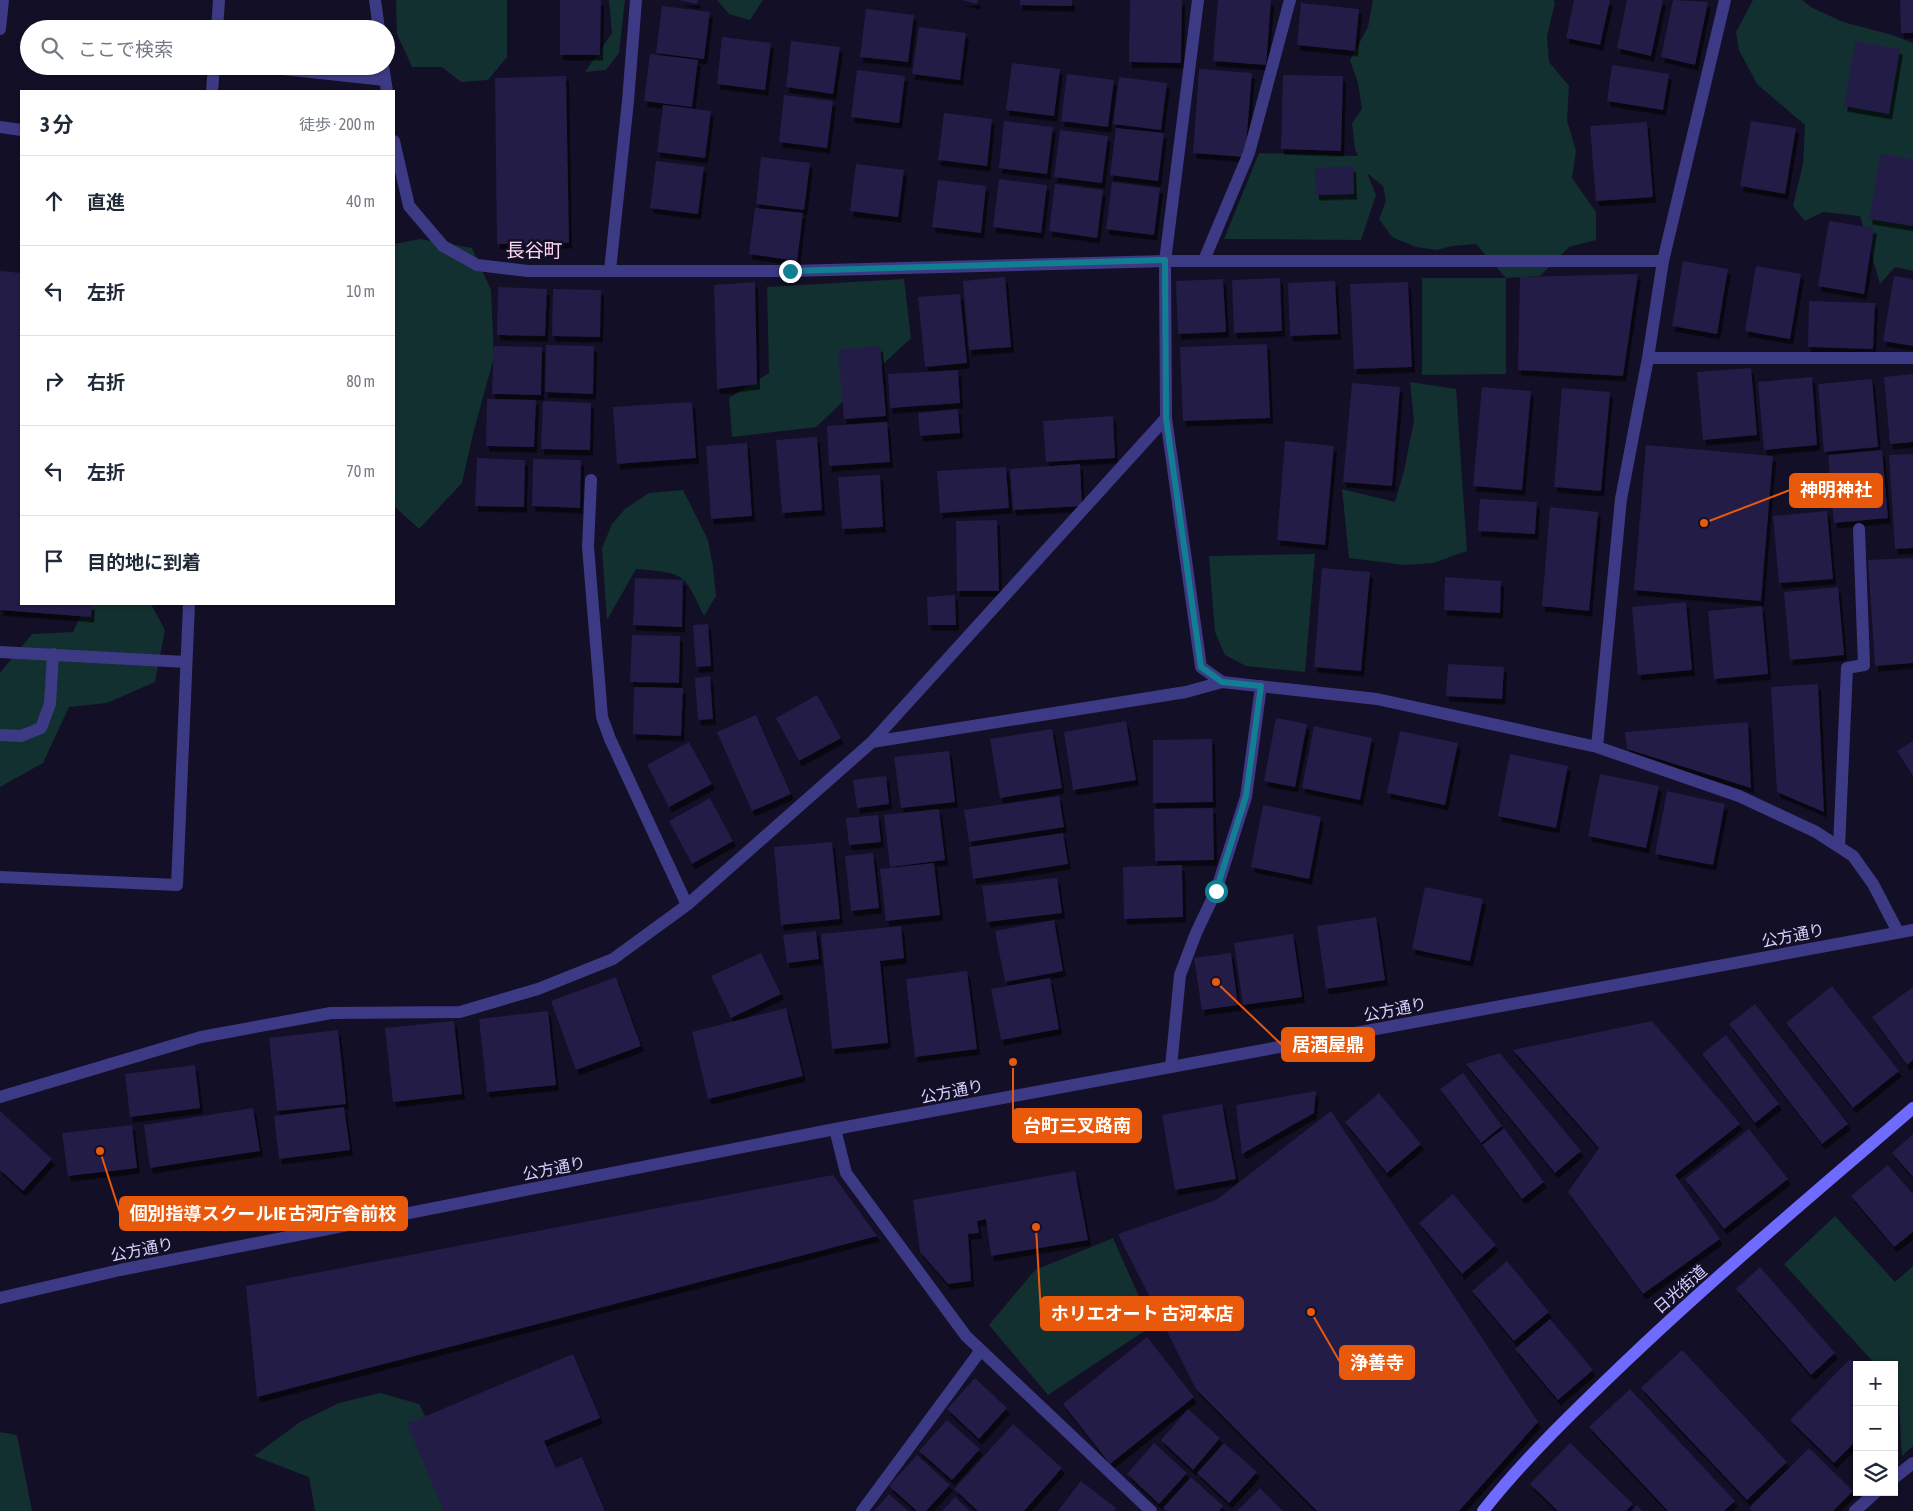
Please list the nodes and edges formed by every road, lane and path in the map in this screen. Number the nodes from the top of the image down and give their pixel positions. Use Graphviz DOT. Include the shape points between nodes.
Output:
graph roads {
  1 [pos="3,0"];
  2 [pos="219,0"];
  3 [pos="375,0"];
  4 [pos="636,0"];
  5 [pos="1198,0"];
  6 [pos="1290,0"];
  7 [pos="1725,0"];
  8 [pos="217,20"];
  9 [pos="378,20"];
  10 [pos="0,29"];
  11 [pos="213,75"];
  12 [pos="314,75"];
  13 [pos="386,86"];
  14 [pos="212,90"];
  15 [pos="0,128"];
  16 [pos="20,130"];
  17 [pos="395,145"];
  18 [pos="1165,260"];
  19 [pos="1204,260"];
  20 [pos="1663,261"];
  21 [pos="610,270"];
  22 [pos="1648,358"];
  23 [pos="1913,358"];
  24 [pos="1166,418"];
  25 [pos="591,480"];
  26 [pos="1859,529"];
  27 [pos="189,605"];
  28 [pos="0,652"];
  29 [pos="53,654"];
  30 [pos="186,662"];
  31 [pos="1222,682"];
  32 [pos="1261,686"];
  33 [pos="0,735"];
  34 [pos="872,742"];
  35 [pos="1597,747"];
  36 [pos="1838,847"];
  37 [pos="0,877"];
  38 [pos="687,905"];
  39 [pos="1913,930"];
  40 [pos="1898,932"];
  41 [pos="1172,1067"];
  42 [pos="0,1096"];
  43 [pos="1913,1108"];
  44 [pos="836,1129"];
  45 [pos="0,1298"];
  46 [pos="981,1350"];
  47 [pos="1913,1463"];
  48 [pos="1898,1475"];
  49 [pos="1871,1496"];
  50 [pos="862,1511"];
  51 [pos="1151,1511"];
  52 [pos="1483,1511"];
  53 [pos="1854,1511"];
  1 -- 10 [label="street"];
  2 -- 8 [label="street"];
  3 -- 9 [label="street"];
  4 -- 21 [label="street"];
  5 -- 18 [label="street"];
  6 -- 19 [label="street" via="1249,152"];
  7 -- 20 [label="street"];
  11 -- 14 [label="street"];
  12 -- 13 [label="street"];
  15 -- 16 [label="street"];
  17 -- 21 [label="street" via="409,206 443,246 477,265 528,270"];
  18 -- 19 [label="street"];
  18 -- 21 [label="street" via="790,271"];
  18 -- 24 [label="street"];
  19 -- 20 [label="street"];
  20 -- 22 [label="street"];
  22 -- 23 [label="street"];
  22 -- 35 [label="street" via="1621,499"];
  24 -- 31 [label="street" via="1201,667"];
  24 -- 34 [label="street"];
  25 -- 38 [label="street" via="588,547 602,717"];
  26 -- 36 [label="street" via="1864,665 1847,668"];
  27 -- 30 [label="street"];
  28 -- 29 [label="street"];
  29 -- 30 [label="street"];
  29 -- 33 [label="street" via="50,704 41,728 21,736"];
  30 -- 37 [label="street" via="177,885"];
  31 -- 32 [label="street"];
  31 -- 34 [label="street" via="1186,692"];
  32 -- 35 [label="street" via="1377,699"];
  32 -- 41 [label="street" via="1246,796 1216,891 1180,975"];
  34 -- 38 [label="street"];
  35 -- 36 [label="street" via="1739,796 1816,832"];
  36 -- 40 [label="street" via="1853,856 1873,884"];
  38 -- 42 [label="street" via="613,959 538,989 460,1012 332,1013 201,1037"];
  39 -- 40 [label="street, 公方通り"];
  40 -- 41 [label="street, 公方通り"];
  41 -- 44 [label="street, 公方通り"];
  43 -- 52 [label="main road, 日光街道" via="1671,1318 1563,1421"];
  44 -- 45 [label="street, 公方通り" via="120,1270"];
  44 -- 46 [label="street" via="846,1173 966,1336"];
  46 -- 50 [label="street"];
  46 -- 51 [label="street"];
  47 -- 48 [label="street"];
  49 -- 53 [label="street"];
}
